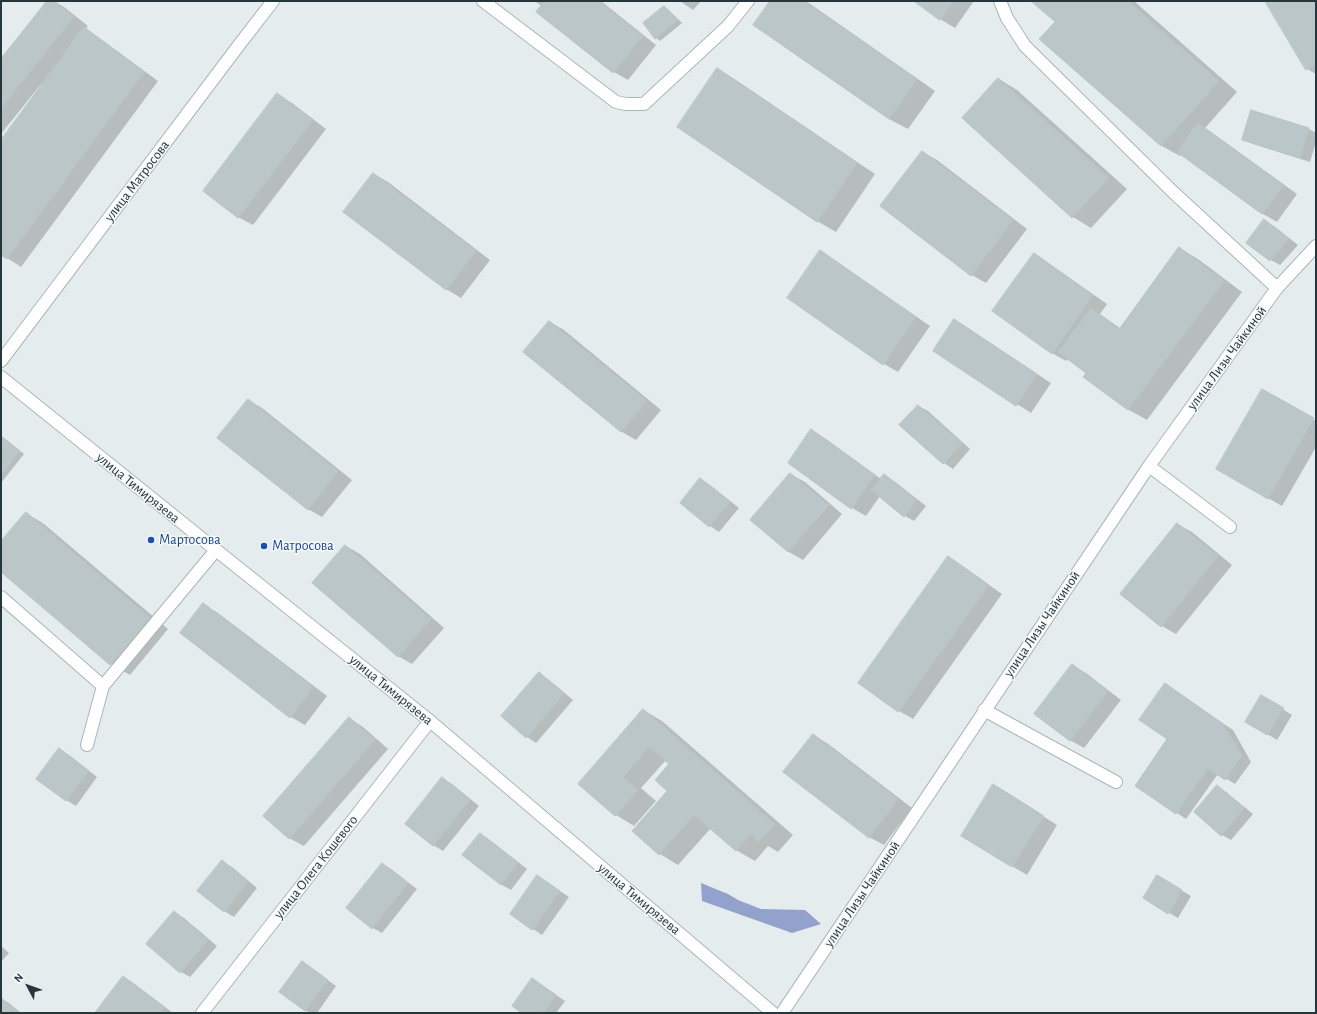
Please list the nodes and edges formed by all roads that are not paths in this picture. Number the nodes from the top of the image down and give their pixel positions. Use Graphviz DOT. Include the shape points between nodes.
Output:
graph roads {
  1 [pos="273,1"];
  2 [pos="483,1"];
  3 [pos="748,1"];
  4 [pos="1000,1"];
  5 [pos="1316,246"];
  6 [pos="1277,288"];
  7 [pos="1,362"];
  8 [pos="1,377"];
  9 [pos="1149,466"];
  10 [pos="1230,528"];
  11 [pos="216,550"];
  12 [pos="1,596"];
  13 [pos="103,686"];
  14 [pos="984,710"];
  15 [pos="430,721"];
  16 [pos="87,745"];
  17 [pos="1116,782"];
  18 [pos="202,1013"];
  19 [pos="773,1013"];
  20 [pos="782,1013"];
  1 -- 7 [label="street, улица Матросова"];
  2 -- 3 [label="street" via="616,102 644,104 728,26"];
  4 -- 6 [label="street" via="1007,18 1025,46 1173,192"];
  5 -- 6 [label="street, улица Лизы Чайкиной"];
  6 -- 9 [label="street, улица Лизы Чайкиной"];
  8 -- 11 [label="street, улица Тимирязева"];
  9 -- 10 [label="street"];
  9 -- 14 [label="street, улица Лизы Чайкиной"];
  11 -- 13 [label="street"];
  11 -- 15 [label="street, улица Тимирязева"];
  12 -- 13 [label="street"];
  13 -- 16 [label="street"];
  14 -- 17 [label="street"];
  14 -- 20 [label="street, улица Лизы Чайкиной"];
  15 -- 18 [label="street, улица Олега Кошевого"];
  15 -- 19 [label="street, улица Тимирязева"];
}
